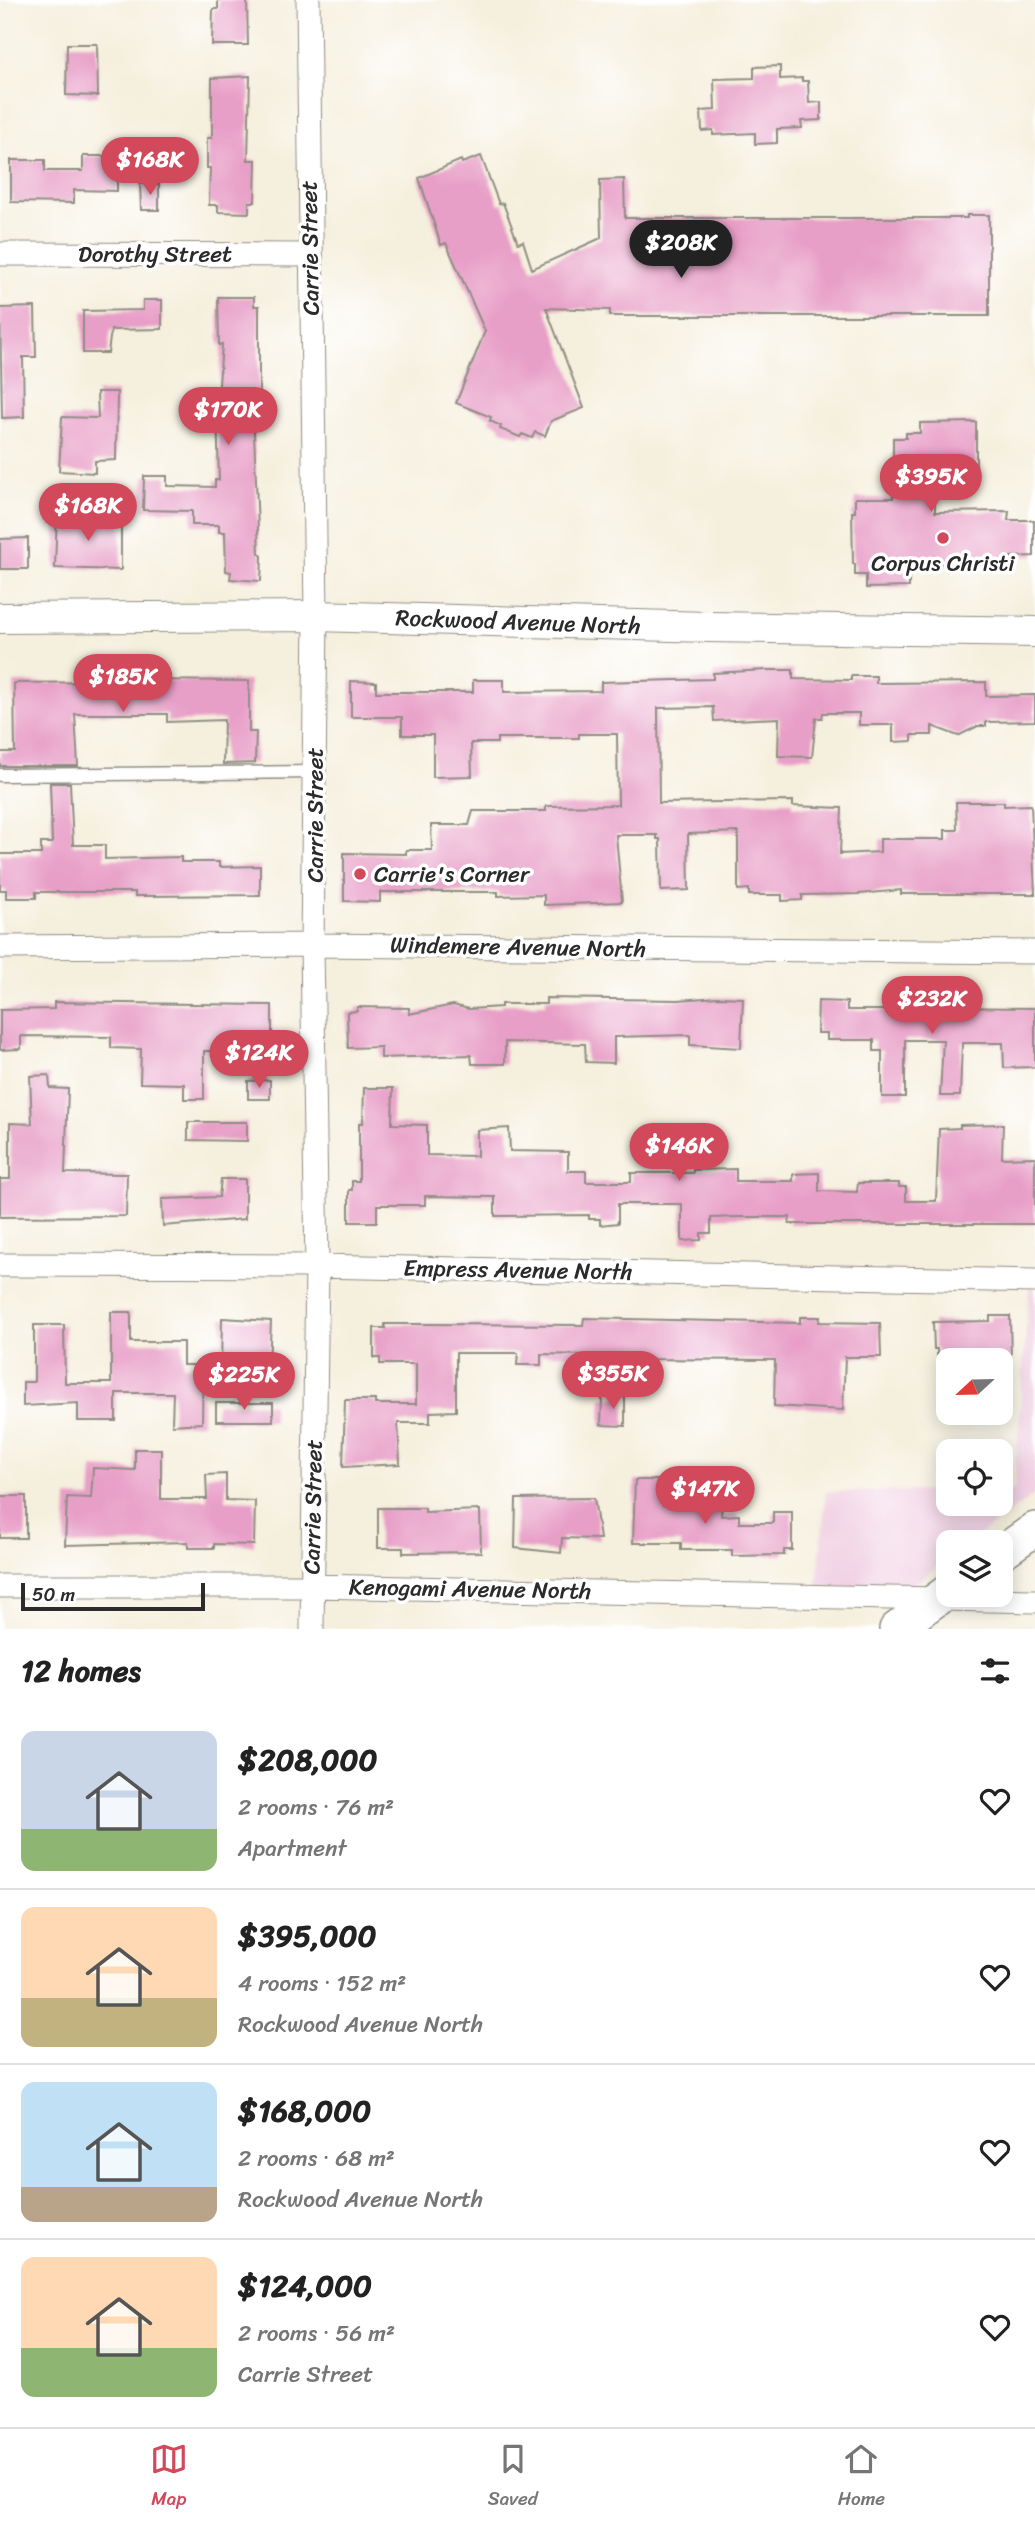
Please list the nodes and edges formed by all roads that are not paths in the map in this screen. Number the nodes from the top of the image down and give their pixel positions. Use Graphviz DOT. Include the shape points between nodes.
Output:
graph roads {
  1 [pos="308,0"];
  2 [pos="0,254"];
  3 [pos="309,254"];
  4 [pos="316,616"];
  5 [pos="0,618"];
  6 [pos="1035,632"];
  7 [pos="314,772"];
  8 [pos="0,775"];
  9 [pos="312,945"];
  10 [pos="0,947"];
  11 [pos="1035,952"];
  12 [pos="0,1265"];
  13 [pos="317,1266"];
  14 [pos="1035,1280"];
  15 [pos="1035,1529"];
  16 [pos="1013,1545"];
  17 [pos="0,1586"];
  18 [pos="312,1586"];
  19 [pos="936,1594"];
  20 [pos="1013,1599"];
  21 [pos="936,1600"];
  22 [pos="1035,1601"];
  23 [pos="313,1629"];
  24 [pos="896,1629"];
  1 -- 3 [label="street, Carrie Street"];
  2 -- 3 [label="street, Dorothy Street"];
  3 -- 4 [label="street, Carrie Street"];
  4 -- 5 [label="street, Rockwood Avenue North"];
  4 -- 6 [label="street, Rockwood Avenue North"];
  4 -- 7 [label="street, Carrie Street"];
  7 -- 8 [label="lane"];
  7 -- 9 [label="street, Carrie Street"];
  9 -- 10 [label="street, Windemere Avenue North"];
  9 -- 11 [label="street, Windemere Avenue North"];
  9 -- 13 [label="street, Carrie Street"];
  12 -- 13 [label="street, Empress Avenue North"];
  13 -- 14 [label="street, Empress Avenue North"];
  13 -- 18 [label="street, Carrie Street"];
  15 -- 16 [label="main road"];
  17 -- 18 [label="street, Kenogami Avenue North"];
  18 -- 19 [label="street, Kenogami Avenue North"];
  18 -- 23 [label="street, Carrie Street"];
  20 -- 22 [label="street, Kenogami Avenue North"];
  21 -- 24 [label="main road"];
}
